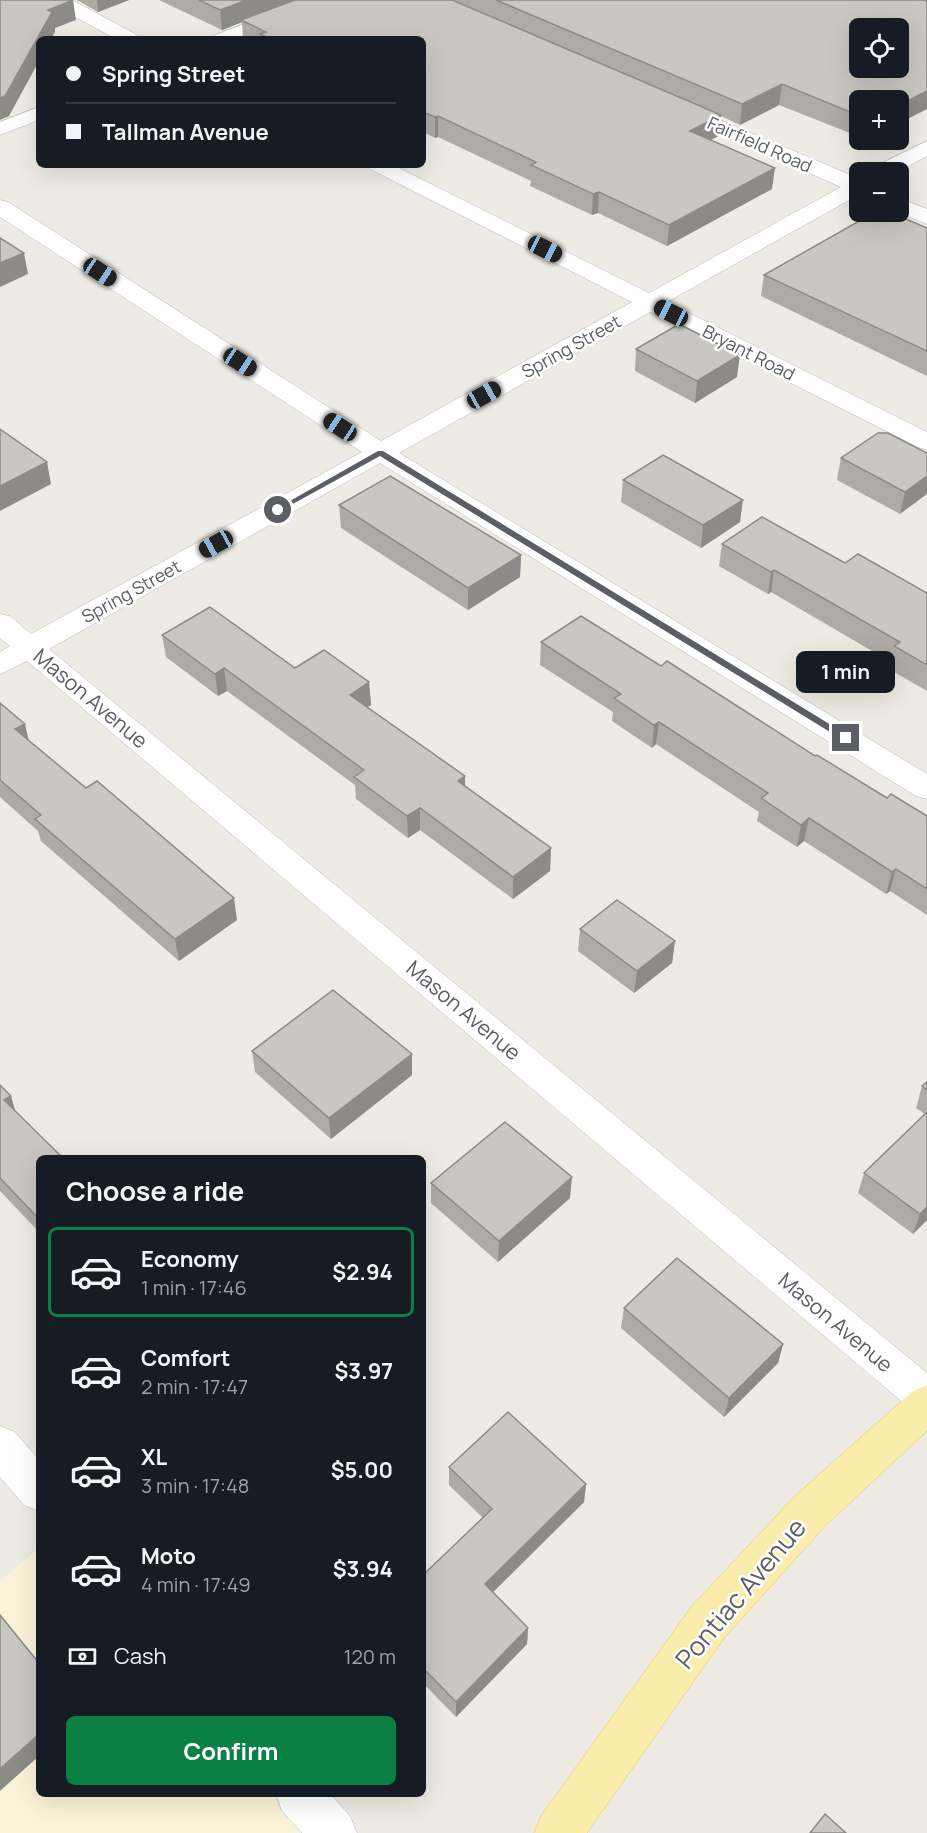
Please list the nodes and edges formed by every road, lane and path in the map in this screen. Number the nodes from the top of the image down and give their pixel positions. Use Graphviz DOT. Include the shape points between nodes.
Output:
graph roads {
  1 [pos="58,0"];
  2 [pos="324,0"];
  3 [pos="124,36"];
  4 [pos="230,36"];
  5 [pos="660,100"];
  6 [pos="36,114"];
  7 [pos="0,129"];
  8 [pos="927,147"];
  9 [pos="900,162"];
  10 [pos="383,168"];
  11 [pos="849,182"];
  12 [pos="849,192"];
  13 [pos="0,207"];
  14 [pos="909,209"];
  15 [pos="927,217"];
  16 [pos="649,302"];
  17 [pos="927,442"];
  18 [pos="380,452"];
  19 [pos="0,622"];
  20 [pos="31,647"];
  21 [pos="0,664"];
  22 [pos="927,788"];
  23 [pos="927,1398"];
  24 [pos="927,1404"];
  25 [pos="0,1446"];
  26 [pos="36,1488"];
  27 [pos="302,1797"];
  28 [pos="333,1833"];
  29 [pos="558,1833"];
  1 -- 3 [label="street"];
  2 -- 4 [label="street"];
  5 -- 11 [label="street, Fairfield Road"];
  6 -- 7 [label="street"];
  8 -- 9 [label="street"];
  10 -- 16 [label="street, Bryant Road"];
  12 -- 16 [label="street, Spring Street"];
  13 -- 18 [label="street"];
  14 -- 15 [label="street"];
  16 -- 17 [label="street, Bryant Road"];
  16 -- 18 [label="street, Spring Street"];
  18 -- 20 [label="street, Spring Street"];
  18 -- 22 [label="street"];
  19 -- 20 [label="street, Mason Avenue"];
  20 -- 21 [label="street, Spring Street"];
  20 -- 23 [label="street, Mason Avenue"];
  24 -- 29 [label="main road, Pontiac Avenue" via="810,1511 708,1622"];
  25 -- 26 [label="street"];
  27 -- 28 [label="street"];
}
